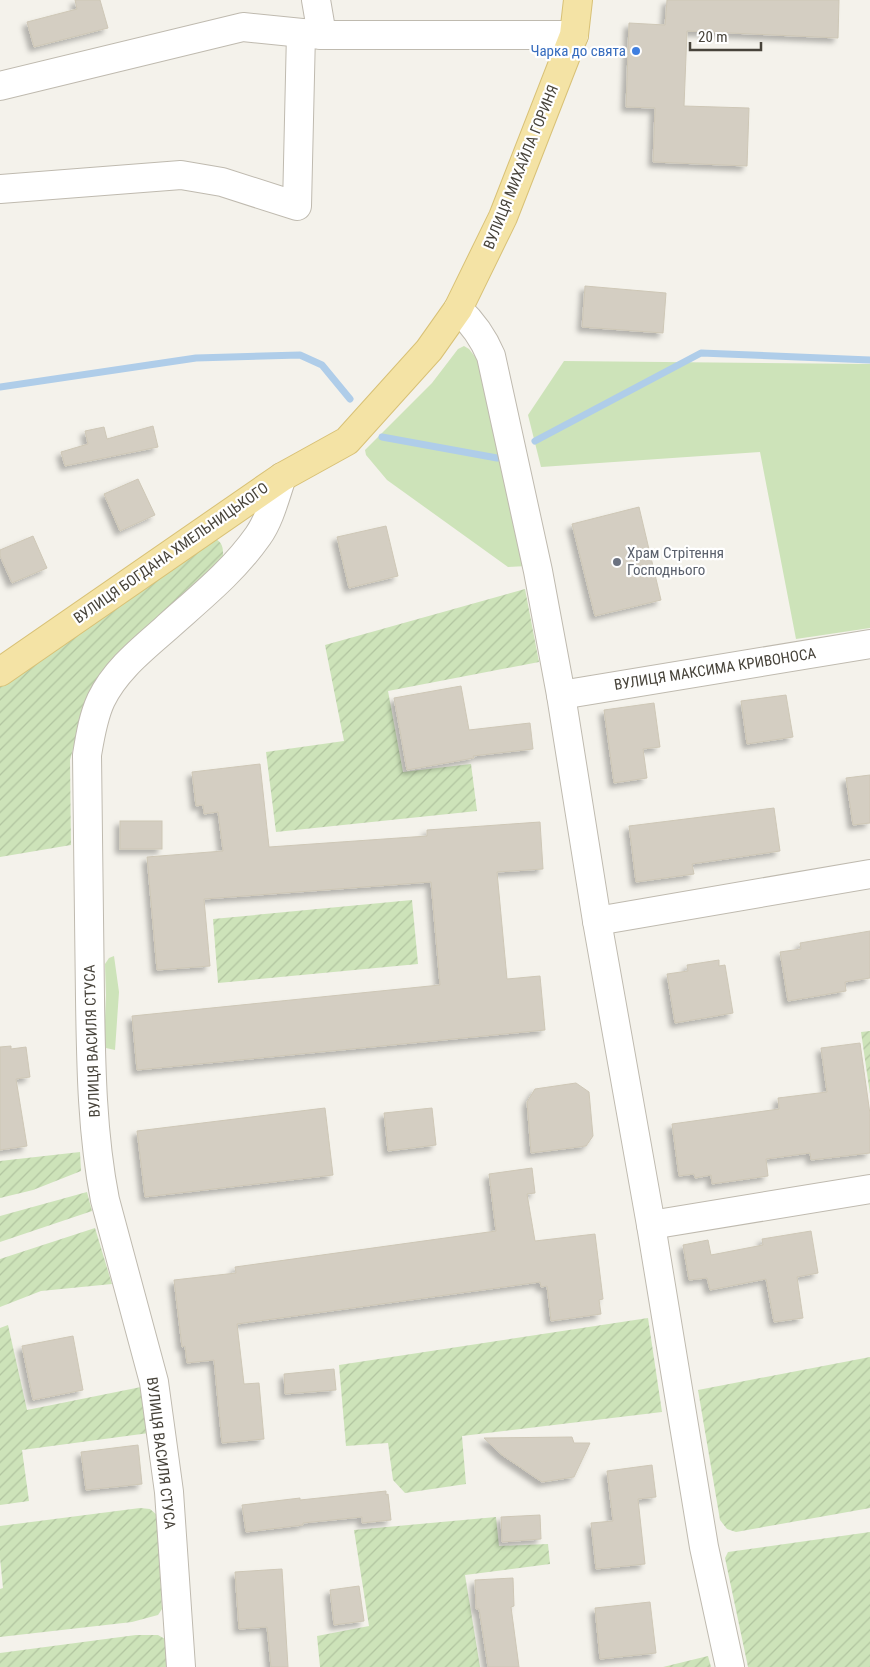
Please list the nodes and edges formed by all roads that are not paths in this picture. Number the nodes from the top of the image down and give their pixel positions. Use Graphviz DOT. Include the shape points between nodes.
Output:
graph roads {
  1 [pos="316,0"];
  2 [pos="578,0"];
  3 [pos="312,34"];
  4 [pos="574,35"];
  5 [pos="0,86"];
  6 [pos="0,189"];
  7 [pos="458,309"];
  8 [pos="347,441"];
  9 [pos="282,477"];
  10 [pos="870,644"];
  11 [pos="0,672"];
  12 [pos="561,695"];
  13 [pos="870,874"];
  14 [pos="597,921"];
  15 [pos="870,1189"];
  16 [pos="651,1225"];
  17 [pos="181,1667"];
  18 [pos="730,1667"];
  1 -- 3 [label="street"];
  2 -- 4 [label="main road, ВУЛИЦЯ МИХАЙЛА ГОРИНЯ"];
  3 -- 4 [label="street"];
  3 -- 5 [label="street" via="244,27"];
  3 -- 6 [label="street" via="297,206 222,182 182,175"];
  4 -- 7 [label="main road, ВУЛИЦЯ МИХАЙЛА ГОРИНЯ" via="503,217"];
  7 -- 8 [label="main road, ВУЛИЦЯ МИХАЙЛА ГОРИНЯ" via="429,350"];
  7 -- 12 [label="street" via="472,322 491,356 538,571"];
  8 -- 9 [label="main road, ВУЛИЦЯ БОГДАНА ХМЕЛЬНИЦЬКОГО"];
  9 -- 11 [label="main road, ВУЛИЦЯ БОГДАНА ХМЕЛЬНИЦЬКОГО"];
  9 -- 17 [label="street, ВУЛИЦЯ ВАСИЛЯ СТУСА" via="259,535 226,575 128,662 113,682 101,700 87,755 95,1137 105,1200 154,1382 169,1492"];
  10 -- 12 [label="street, ВУЛИЦЯ МАКСИМА КРИВОНОСА"];
  12 -- 14 [label="street"];
  13 -- 14 [label="street"];
  14 -- 16 [label="street"];
  15 -- 16 [label="street"];
  16 -- 18 [label="street" via="704,1547"];
}
